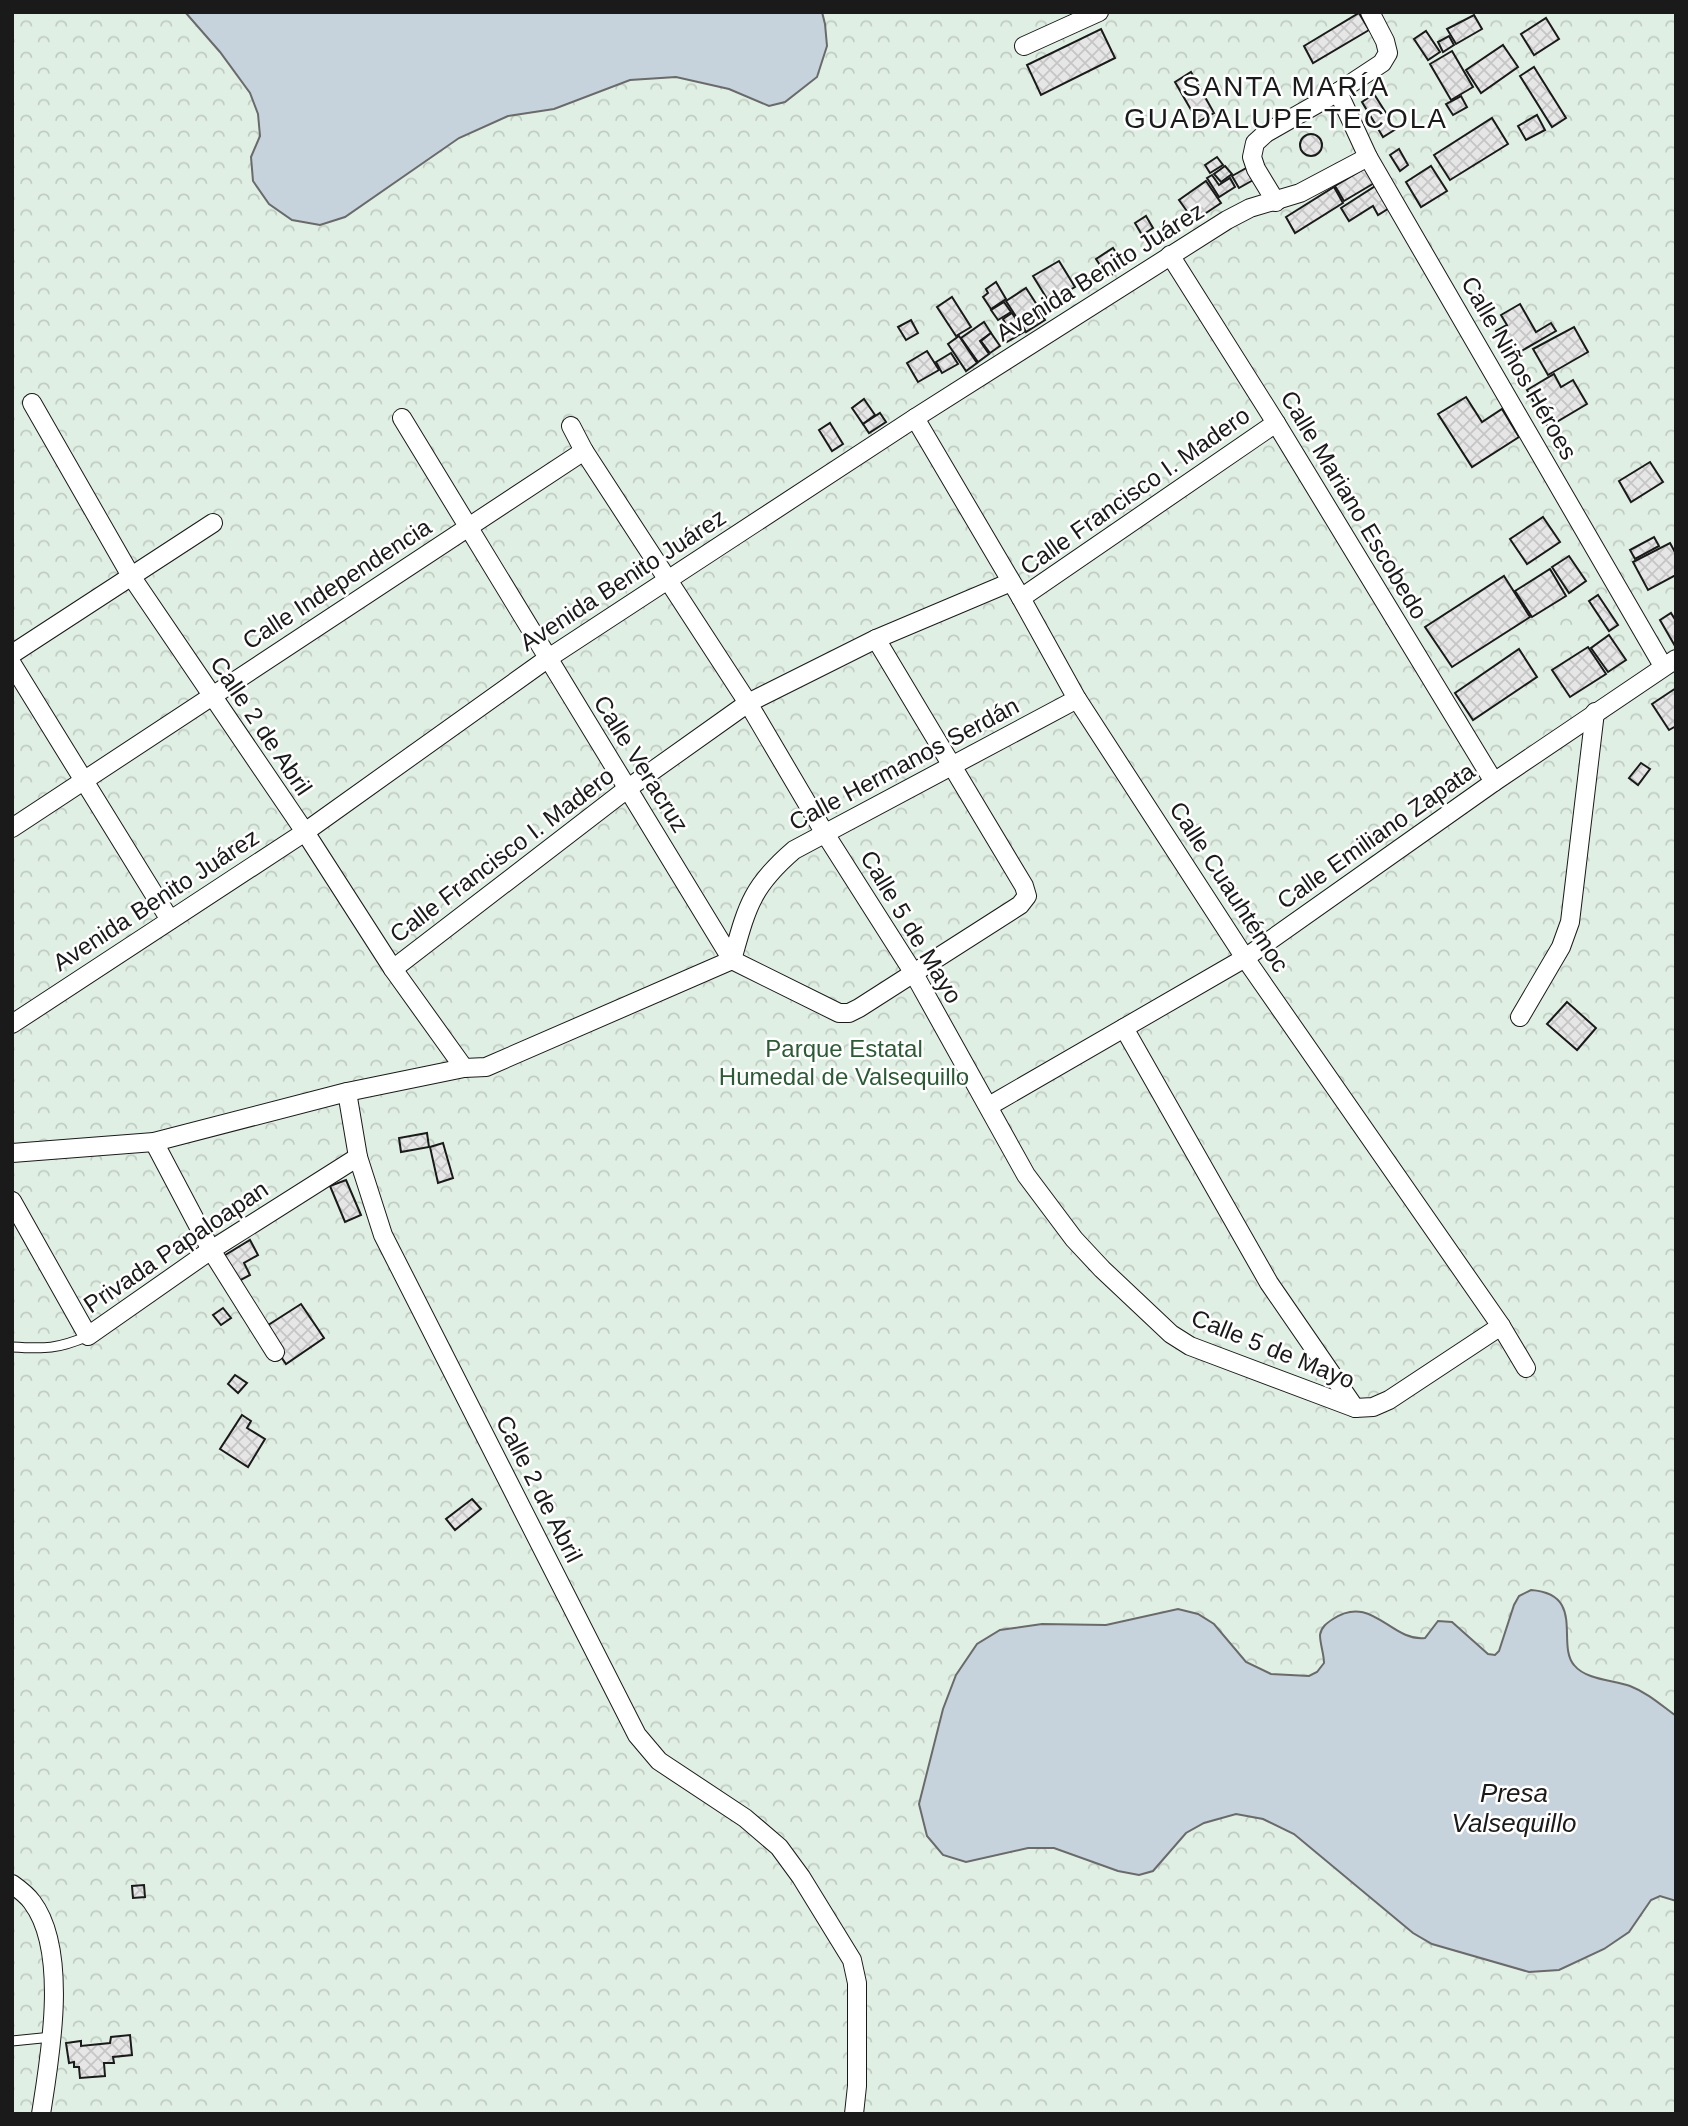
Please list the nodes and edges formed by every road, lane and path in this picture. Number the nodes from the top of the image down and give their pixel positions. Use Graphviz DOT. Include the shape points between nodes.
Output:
graph roads {
  1 [pos="1098,12"];
  2 [pos="1370,12"];
  3 [pos="1024,46"];
  4 [pos="1338,92"];
  5 [pos="1368,157"];
  6 [pos="1276,201"];
  7 [pos="1170,255"];
  8 [pos="32,403"];
  9 [pos="402,418"];
  10 [pos="915,418"];
  11 [pos="1276,423"];
  12 [pos="571,426"];
  13 [pos="584,451"];
  14 [pos="213,523"];
  15 [pos="468,528"];
  16 [pos="131,576"];
  17 [pos="668,580"];
  18 [pos="1011,582"];
  19 [pos="1021,598"];
  20 [pos="876,639"];
  21 [pos="12,654"];
  22 [pos="547,659"];
  23 [pos="1670,663"];
  24 [pos="12,664"];
  25 [pos="211,696"];
  26 [pos="1077,699"];
  27 [pos="748,703"];
  28 [pos="1595,712"];
  29 [pos="952,766"];
  30 [pos="84,779"];
  31 [pos="1494,782"];
  32 [pos="627,789"];
  33 [pos="12,828"];
  34 [pos="304,832"];
  35 [pos="824,832"];
  36 [pos="170,920"];
  37 [pos="1245,958"];
  38 [pos="732,960"];
  39 [pos="393,970"];
  40 [pos="913,972"];
  41 [pos="1520,1017"];
  42 [pos="12,1024"];
  43 [pos="1124,1028"];
  44 [pos="464,1068"];
  45 [pos="347,1092"];
  46 [pos="989,1106"];
  47 [pos="154,1143"];
  48 [pos="12,1153"];
  49 [pos="358,1157"];
  50 [pos="12,1201"];
  51 [pos="211,1250"];
  52 [pos="1501,1326"];
  53 [pos="88,1336"];
  54 [pos="12,1347"];
  55 [pos="275,1352"];
  56 [pos="1527,1368"];
  57 [pos="1355,1408"];
  58 [pos="12,1884"];
  59 [pos="53,2037"];
  60 [pos="12,2041"];
  61 [pos="41,2114"];
  62 [pos="854,2114"];
  1 -- 3 [label="street"];
  2 -- 4 [label="street" via="1388,53 1382,64"];
  4 -- 5 [label="street, Calle Niños Héroes"];
  4 -- 6 [label="street" via="1255,143 1252,157 1256,169"];
  5 -- 6 [label="street, Avenida Benito Juárez"];
  5 -- 23 [label="street, Calle Niños Héroes"];
  6 -- 7 [label="street, Avenida Benito Juárez" via="1250,208"];
  7 -- 10 [label="street, Avenida Benito Juárez"];
  7 -- 11 [label="street, Calle Mariano Escobedo"];
  8 -- 16 [label="street, Calle 2 de Abril"];
  9 -- 15 [label="street, Calle Veracruz"];
  10 -- 17 [label="street, Avenida Benito Juárez"];
  10 -- 18 [label="street, Calle Cuauhtémoc"];
  11 -- 19 [label="street, Calle Francisco I. Madero"];
  11 -- 31 [label="street, Calle Mariano Escobedo"];
  12 -- 13 [label="street, Calle 5 de Mayo"];
  13 -- 15 [label="street, Calle Independencia"];
  13 -- 17 [label="street, Calle 5 de Mayo"];
  14 -- 16 [label="street"];
  15 -- 22 [label="street, Calle Veracruz"];
  15 -- 25 [label="street, Calle Independencia"];
  16 -- 21 [label="street"];
  16 -- 25 [label="street, Calle 2 de Abril"];
  17 -- 22 [label="street, Avenida Benito Juárez"];
  17 -- 27 [label="street, Calle 5 de Mayo"];
  18 -- 19 [label="street, Calle Cuauhtémoc"];
  18 -- 20 [label="street, Calle Francisco I. Madero"];
  19 -- 26 [label="street, Calle Cuauhtémoc"];
  20 -- 27 [label="street, Calle Francisco I. Madero"];
  20 -- 29 [label="street"];
  22 -- 32 [label="street, Calle Veracruz"];
  22 -- 34 [label="street, Avenida Benito Juárez"];
  23 -- 28 [label="street, Calle Emiliano Zapata"];
  24 -- 30 [label="street"];
  25 -- 30 [label="street, Calle Independencia"];
  25 -- 34 [label="street, Calle 2 de Abril"];
  26 -- 29 [label="street, Calle Hermanos Serdán"];
  26 -- 37 [label="street, Calle Cuauhtémoc"];
  27 -- 32 [label="street, Calle Francisco I. Madero"];
  27 -- 35 [label="street, Calle 5 de Mayo"];
  28 -- 31 [label="street, Calle Emiliano Zapata"];
  28 -- 41 [label="street" via="1570,922 1561,947"];
  29 -- 35 [label="street, Calle Hermanos Serdán"];
  29 -- 40 [label="street" via="1027,896 1020,905"];
  30 -- 33 [label="street, Calle Independencia"];
  30 -- 36 [label="street"];
  31 -- 37 [label="street, Calle Emiliano Zapata"];
  32 -- 38 [label="street, Calle Veracruz"];
  32 -- 39 [label="street, Calle Francisco I. Madero"];
  34 -- 36 [label="street, Avenida Benito Juárez"];
  34 -- 39 [label="street, Calle 2 de Abril"];
  35 -- 38 [label="street, Calle Hermanos Serdán" via="794,849 764,879 753,895"];
  35 -- 40 [label="street, Calle 5 de Mayo"];
  36 -- 42 [label="street, Avenida Benito Juárez"];
  37 -- 43 [label="street, Calle Emiliano Zapata"];
  37 -- 52 [label="street, Calle Cuauhtémoc"];
  38 -- 40 [label="street" via="839,1013 859,1008"];
  38 -- 44 [label="street" via="486,1067"];
  39 -- 44 [label="street, Calle 2 de Abril"];
  40 -- 46 [label="street, Calle 5 de Mayo"];
  43 -- 46 [label="street, Calle Emiliano Zapata"];
  43 -- 57 [label="street" via="1269,1283"];
  44 -- 45 [label="street"];
  45 -- 47 [label="street"];
  45 -- 49 [label="street, Calle 2 de Abril"];
  46 -- 57 [label="street, Calle 5 de Mayo" via="1026,1175 1074,1239 1171,1334 1190,1346"];
  47 -- 48 [label="street"];
  47 -- 51 [label="street"];
  49 -- 51 [label="street, Privada Papaloapan"];
  49 -- 62 [label="street, Calle 2 de Abril" via="383,1235 637,1735 659,1760 745,1818 779,1847 852,1959 858,1983"];
  50 -- 53 [label="street"];
  51 -- 53 [label="street, Privada Papaloapan"];
  51 -- 55 [label="street"];
  52 -- 56 [label="street, Calle Cuauhtémoc"];
  52 -- 57 [label="street, Calle 5 de Mayo" via="1389,1400"];
  53 -- 54 [label="lane, Privada Papaloapan" via="49,1349"];
  58 -- 59 [label="street" via="32,1902 45,1927 52,1960"];
  59 -- 60 [label="lane"];
  59 -- 61 [label="street"];
}
